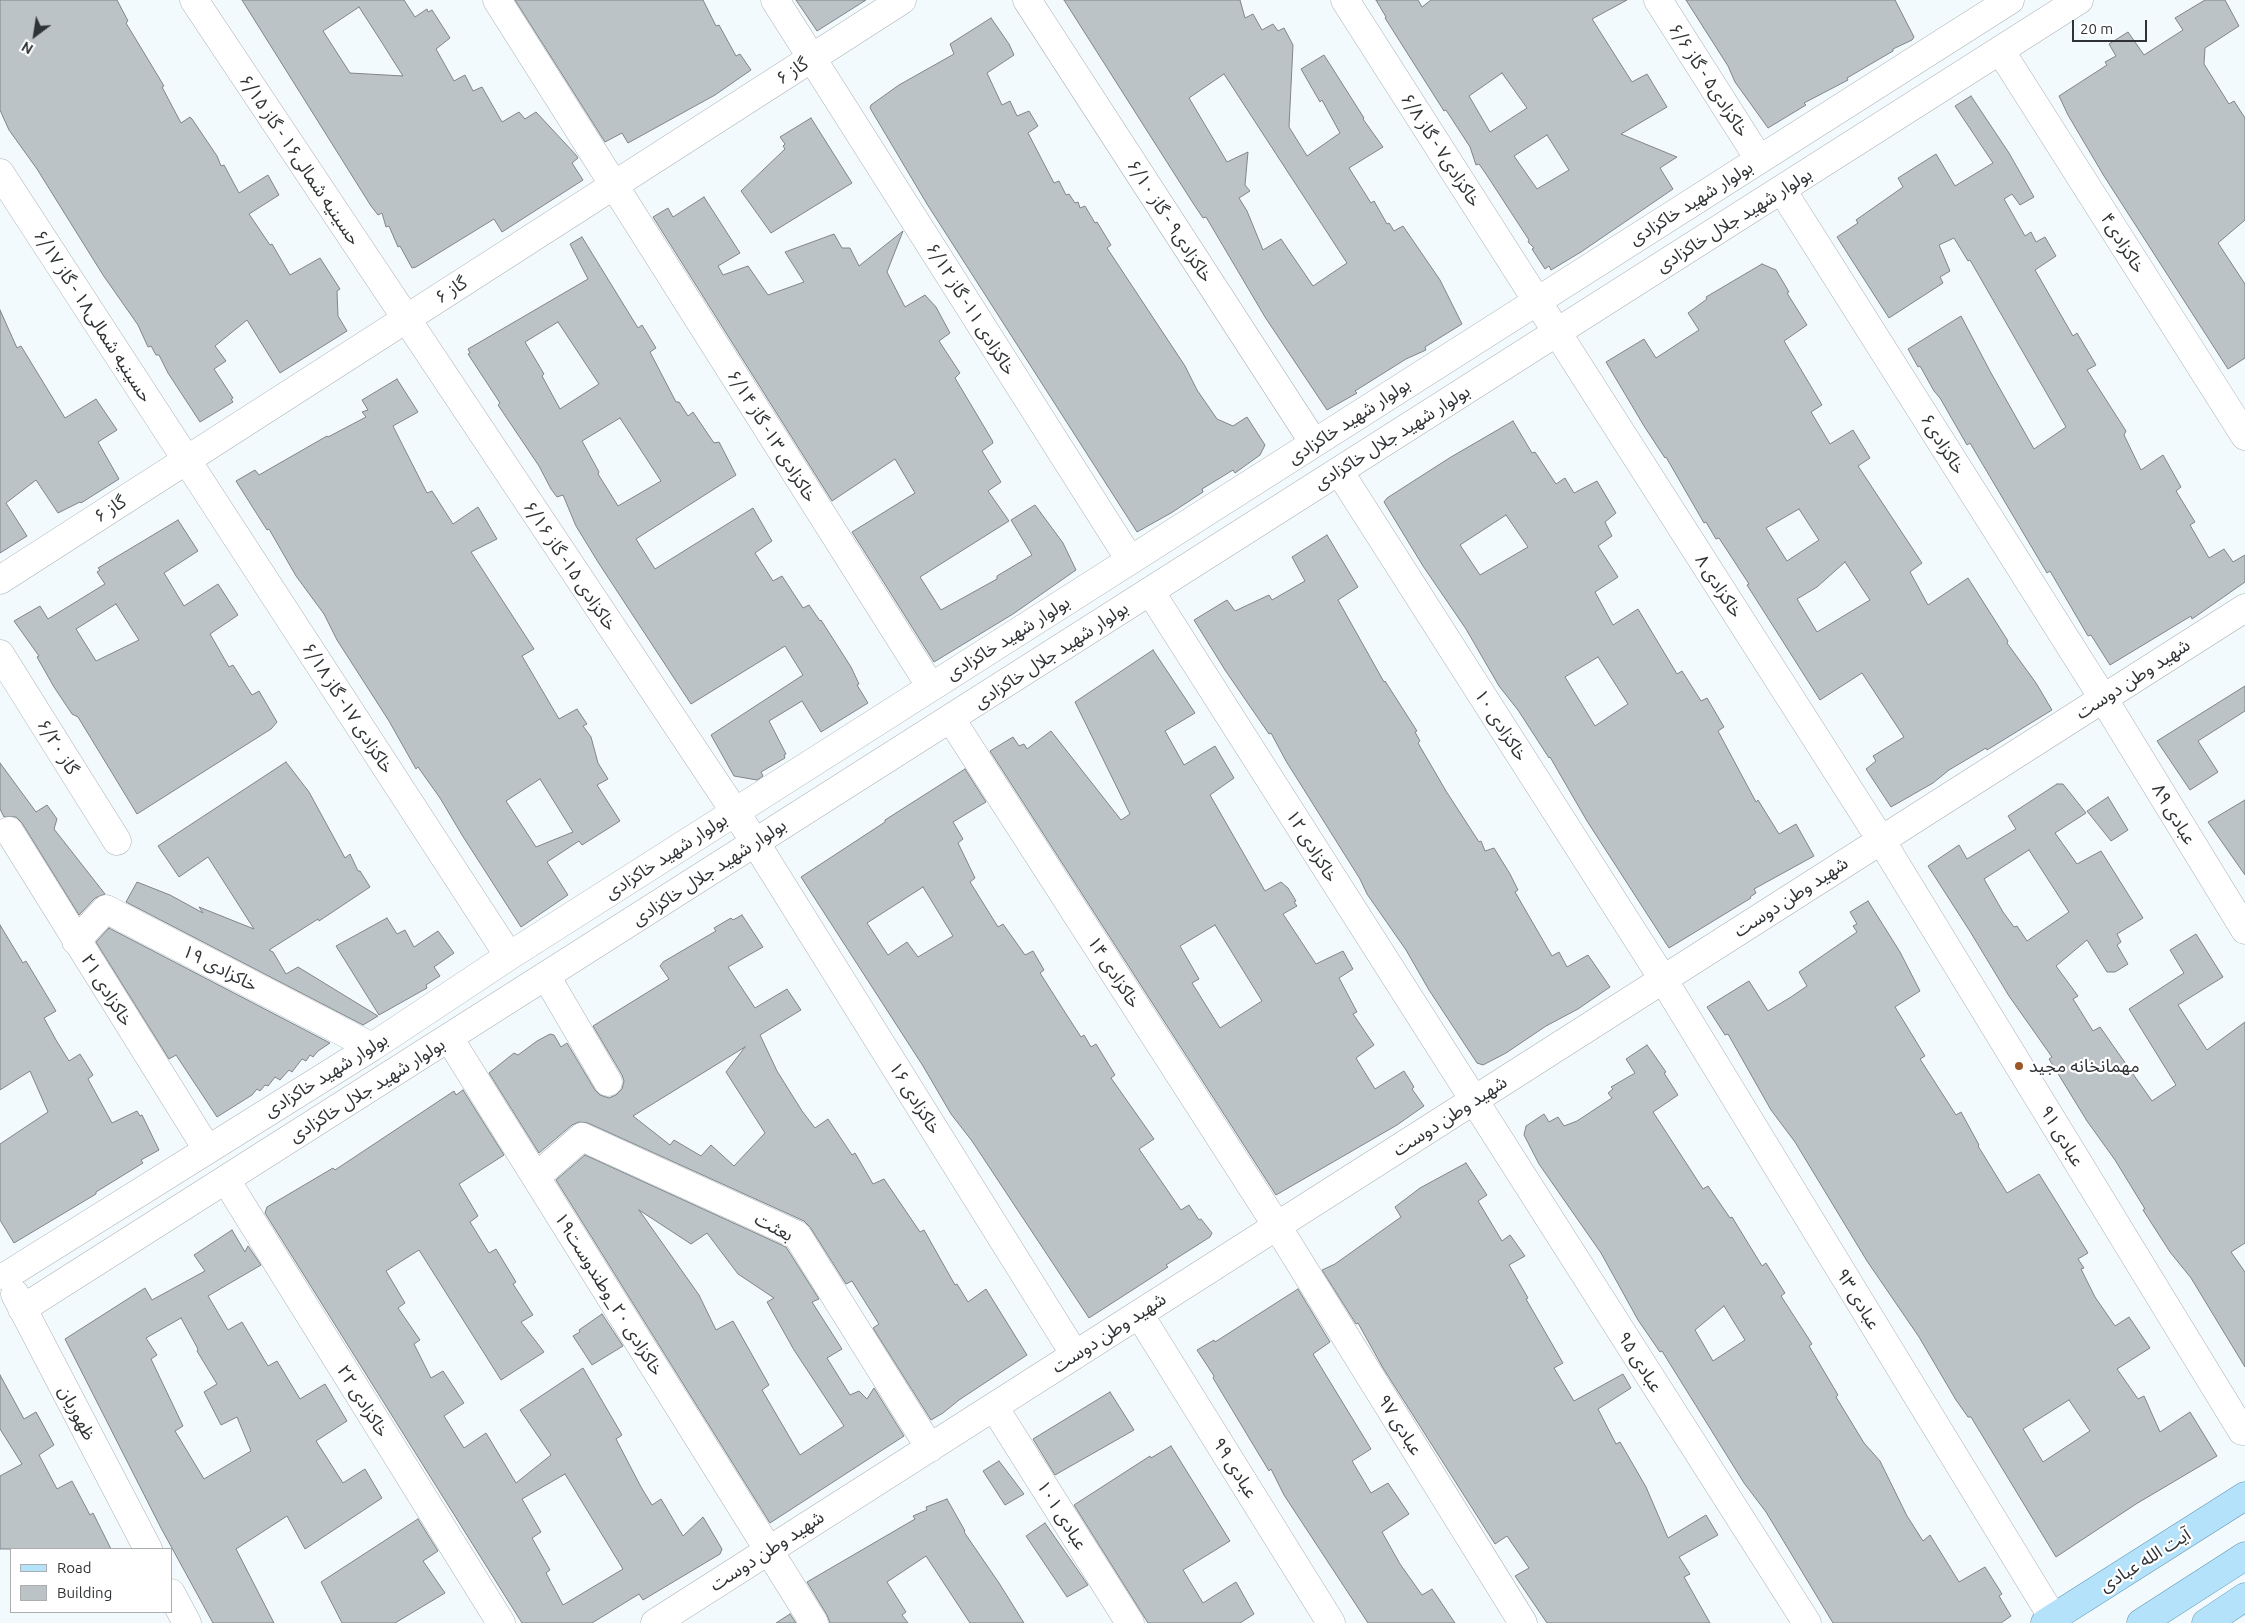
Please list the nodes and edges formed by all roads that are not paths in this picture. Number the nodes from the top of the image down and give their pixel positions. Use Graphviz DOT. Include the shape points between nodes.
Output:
graph roads {
  1 [pos="194,0"];
  2 [pos="497,0"];
  3 [pos="775,0"];
  4 [pos="902,0"];
  5 [pos="1026,0"];
  6 [pos="1345,0"];
  7 [pos="1658,0"];
  8 [pos="2010,0"];
  9 [pos="2079,0"];
  10 [pos="1973,10"];
  11 [pos="2000,50"];
  12 [pos="811,58"];
  13 [pos="1759,159"];
  14 [pos="0,173"];
  15 [pos="614,186"];
  16 [pos="1782,190"];
  17 [pos="1537,301"];
  18 [pos="406,319"];
  19 [pos="1557,332"];
  20 [pos="2245,436"];
  21 [pos="1314,443"];
  22 [pos="186,460"];
  23 [pos="1339,471"];
  24 [pos="1130,560"];
  25 [pos="0,580"];
  26 [pos="1150,591"];
  27 [pos="2245,608"];
  28 [pos="0,654"];
  29 [pos="931,687"];
  30 [pos="2104,698"];
  31 [pos="950,718"];
  32 [pos="734,812"];
  33 [pos="9,831"];
  34 [pos="1881,840"];
  35 [pos="117,841"];
  36 [pos="755,842"];
  37 [pos="2245,930"];
  38 [pos="76,940"];
  39 [pos="509,956"];
  40 [pos="546,976"];
  41 [pos="1663,979"];
  42 [pos="449,1038"];
  43 [pos="372,1047"];
  44 [pos="608,1082"];
  45 [pos="1474,1100"];
  46 [pos="207,1149"];
  47 [pos="536,1177"];
  48 [pos="226,1180"];
  49 [pos="1277,1226"];
  50 [pos="3,1270"];
  51 [pos="22,1309"];
  52 [pos="1139,1314"];
  53 [pos="1075,1355"];
  54 [pos="994,1407"];
  55 [pos="2242,1431"];
  56 [pos="930,1448"];
  57 [pos="2245,1496"];
  58 [pos="147,1548"];
  59 [pos="769,1550"];
  60 [pos="2245,1556"];
  61 [pos="172,1594"];
  62 [pos="2245,1597"];
  63 [pos="2049,1621"];
  64 [pos="187,1623"];
  65 [pos="501,1623"];
  66 [pos="655,1623"];
  67 [pos="814,1623"];
  68 [pos="1130,1623"];
  69 [pos="1331,1623"];
  70 [pos="1523,1623"];
  71 [pos="1807,1623"];
  72 [pos="2141,1623"];
  73 [pos="2206,1623"];
  1 -- 18 [label="street, حسینیه شمالی۱۶ - گاز ۶/۱۵"];
  2 -- 15 [label="street, خاکزادی ۱۳- گاز ۶/۱۴"];
  3 -- 12 [label="street, خاکزادی ۱۱- گاز ۶/۱۲"];
  4 -- 12 [label="street, گاز ۶"];
  5 -- 21 [label="street, خاکزادی۹ - گاز ۶/۱۰"];
  6 -- 17 [label="street, خاکزادی۷ - گاز ۶/۸"];
  7 -- 13 [label="street, خاکزادی۵ - گاز ۶/۶"];
  8 -- 10 [label="street, بولوار شهید خاکزادی"];
  9 -- 11 [label="street, بولوار شهید جلال خاکزادی"];
  10 -- 13 [label="street, بولوار شهید خاکزادی"];
  11 -- 16 [label="street, بولوار شهید جلال خاکزادی"];
  11 -- 20 [label="street, خاکزادی۴"];
  12 -- 15 [label="street, گاز ۶"];
  12 -- 24 [label="street, خاکزادی ۱۱- گاز ۶/۱۲"];
  13 -- 17 [label="street, بولوار شهید خاکزادی"];
  14 -- 22 [label="street, حسینیه شمالی۱۸ - گاز ۶/۱۷"];
  15 -- 18 [label="street, گاز ۶"];
  15 -- 29 [label="street, خاکزادی ۱۳- گاز ۶/۱۴"];
  16 -- 19 [label="street, بولوار شهید جلال خاکزادی"];
  16 -- 30 [label="street, خاکزادی۶"];
  17 -- 19 [label="street, خاکزادی۷ - گاز ۶/۸"];
  17 -- 21 [label="street, بولوار شهید خاکزادی"];
  18 -- 22 [label="street, گاز ۶"];
  18 -- 32 [label="street, خاکزادی ۱۵- گاز ۶/۱۶"];
  19 -- 23 [label="street, بولوار شهید جلال خاکزادی"];
  19 -- 34 [label="street, خاکزادی ۸"];
  21 -- 24 [label="street, بولوار شهید خاکزادی"];
  22 -- 25 [label="street, گاز ۶"];
  22 -- 39 [label="street, خاکزادی ۱۷- گاز ۶/۱۸"];
  23 -- 26 [label="street, بولوار شهید جلال خاکزادی"];
  23 -- 41 [label="street, خاکزادی ۱۰"];
  24 -- 29 [label="street, بولوار شهید خاکزادی"];
  26 -- 31 [label="street, بولوار شهید جلال خاکزادی"];
  26 -- 45 [label="street, خاکزادی ۱۲"];
  27 -- 30 [label="street, شهید وطن دوست"];
  28 -- 35 [label="street, گاز ۶/۲۰"];
  29 -- 32 [label="street, بولوار شهید خاکزادی"];
  30 -- 34 [label="street, شهید وطن دوست"];
  30 -- 37 [label="street, عبادی ۸۹"];
  31 -- 36 [label="street, بولوار شهید جلال خاکزادی"];
  31 -- 49 [label="street, خاکزادی ۱۴"];
  32 -- 36 [label="street, خاکزادی ۱۵- گاز ۶/۱۶"];
  32 -- 39 [label="street, بولوار شهید خاکزادی"];
  33 -- 38 [label="street, خاکزادی ۲۱"];
  34 -- 41 [label="street, شهید وطن دوست"];
  34 -- 55 [label="street, عبادی ۹۱"];
  36 -- 40 [label="street, بولوار شهید جلال خاکزادی"];
  36 -- 53 [label="street, خاکزادی ۱۶"];
  38 -- 43 [label="street, خاکزادی ۱۹" via="106,909"];
  38 -- 46 [label="street, خاکزادی ۲۱"];
  39 -- 43 [label="street, بولوار شهید خاکزادی"];
  40 -- 42 [label="street, بولوار شهید جلال خاکزادی"];
  40 -- 44 [label="street"];
  41 -- 45 [label="street, شهید وطن دوست"];
  41 -- 63 [label="street, عبادی ۹۳"];
  42 -- 47 [label="street, خاکزادی ۲۰_وطندوست۱۹"];
  42 -- 48 [label="street, بولوار شهید جلال خاکزادی"];
  43 -- 46 [label="street, بولوار شهید خاکزادی"];
  45 -- 49 [label="street, شهید وطن دوست"];
  45 -- 71 [label="street, عبادی ۹۵"];
  46 -- 50 [label="street, بولوار شهید خاکزادی"];
  47 -- 56 [label="street, بعثت" via="582,1137 797,1235"];
  47 -- 59 [label="street, خاکزادی ۲۰_وطندوست۱۹"];
  48 -- 51 [label="street, بولوار شهید جلال خاکزادی"];
  48 -- 65 [label="street, خاکزادی ۲۲"];
  49 -- 52 [label="street, شهید وطن دوست"];
  49 -- 70 [label="street, عبادی ۹۷"];
  50 -- 51 [label="street, ظهوریان"];
  51 -- 58 [label="street, ظهوریان"];
  52 -- 53 [label="street, شهید وطن دوست"];
  52 -- 69 [label="street, عبادی ۹۹"];
  53 -- 54 [label="street, شهید وطن دوست"];
  54 -- 56 [label="street, شهید وطن دوست"];
  54 -- 68 [label="street, عبادی ۱۰۱"];
  56 -- 59 [label="street, شهید وطن دوست"];
  57 -- 63 [label="main road, آیت الله عبادی"];
  59 -- 66 [label="street, شهید وطن دوست"];
  59 -- 67 [label="street, خاکزادی ۲۰_وطندوست۱۹"];
  60 -- 72 [label="main road"];
  61 -- 64 [label="street"];
  62 -- 73 [label="main road"];
}
